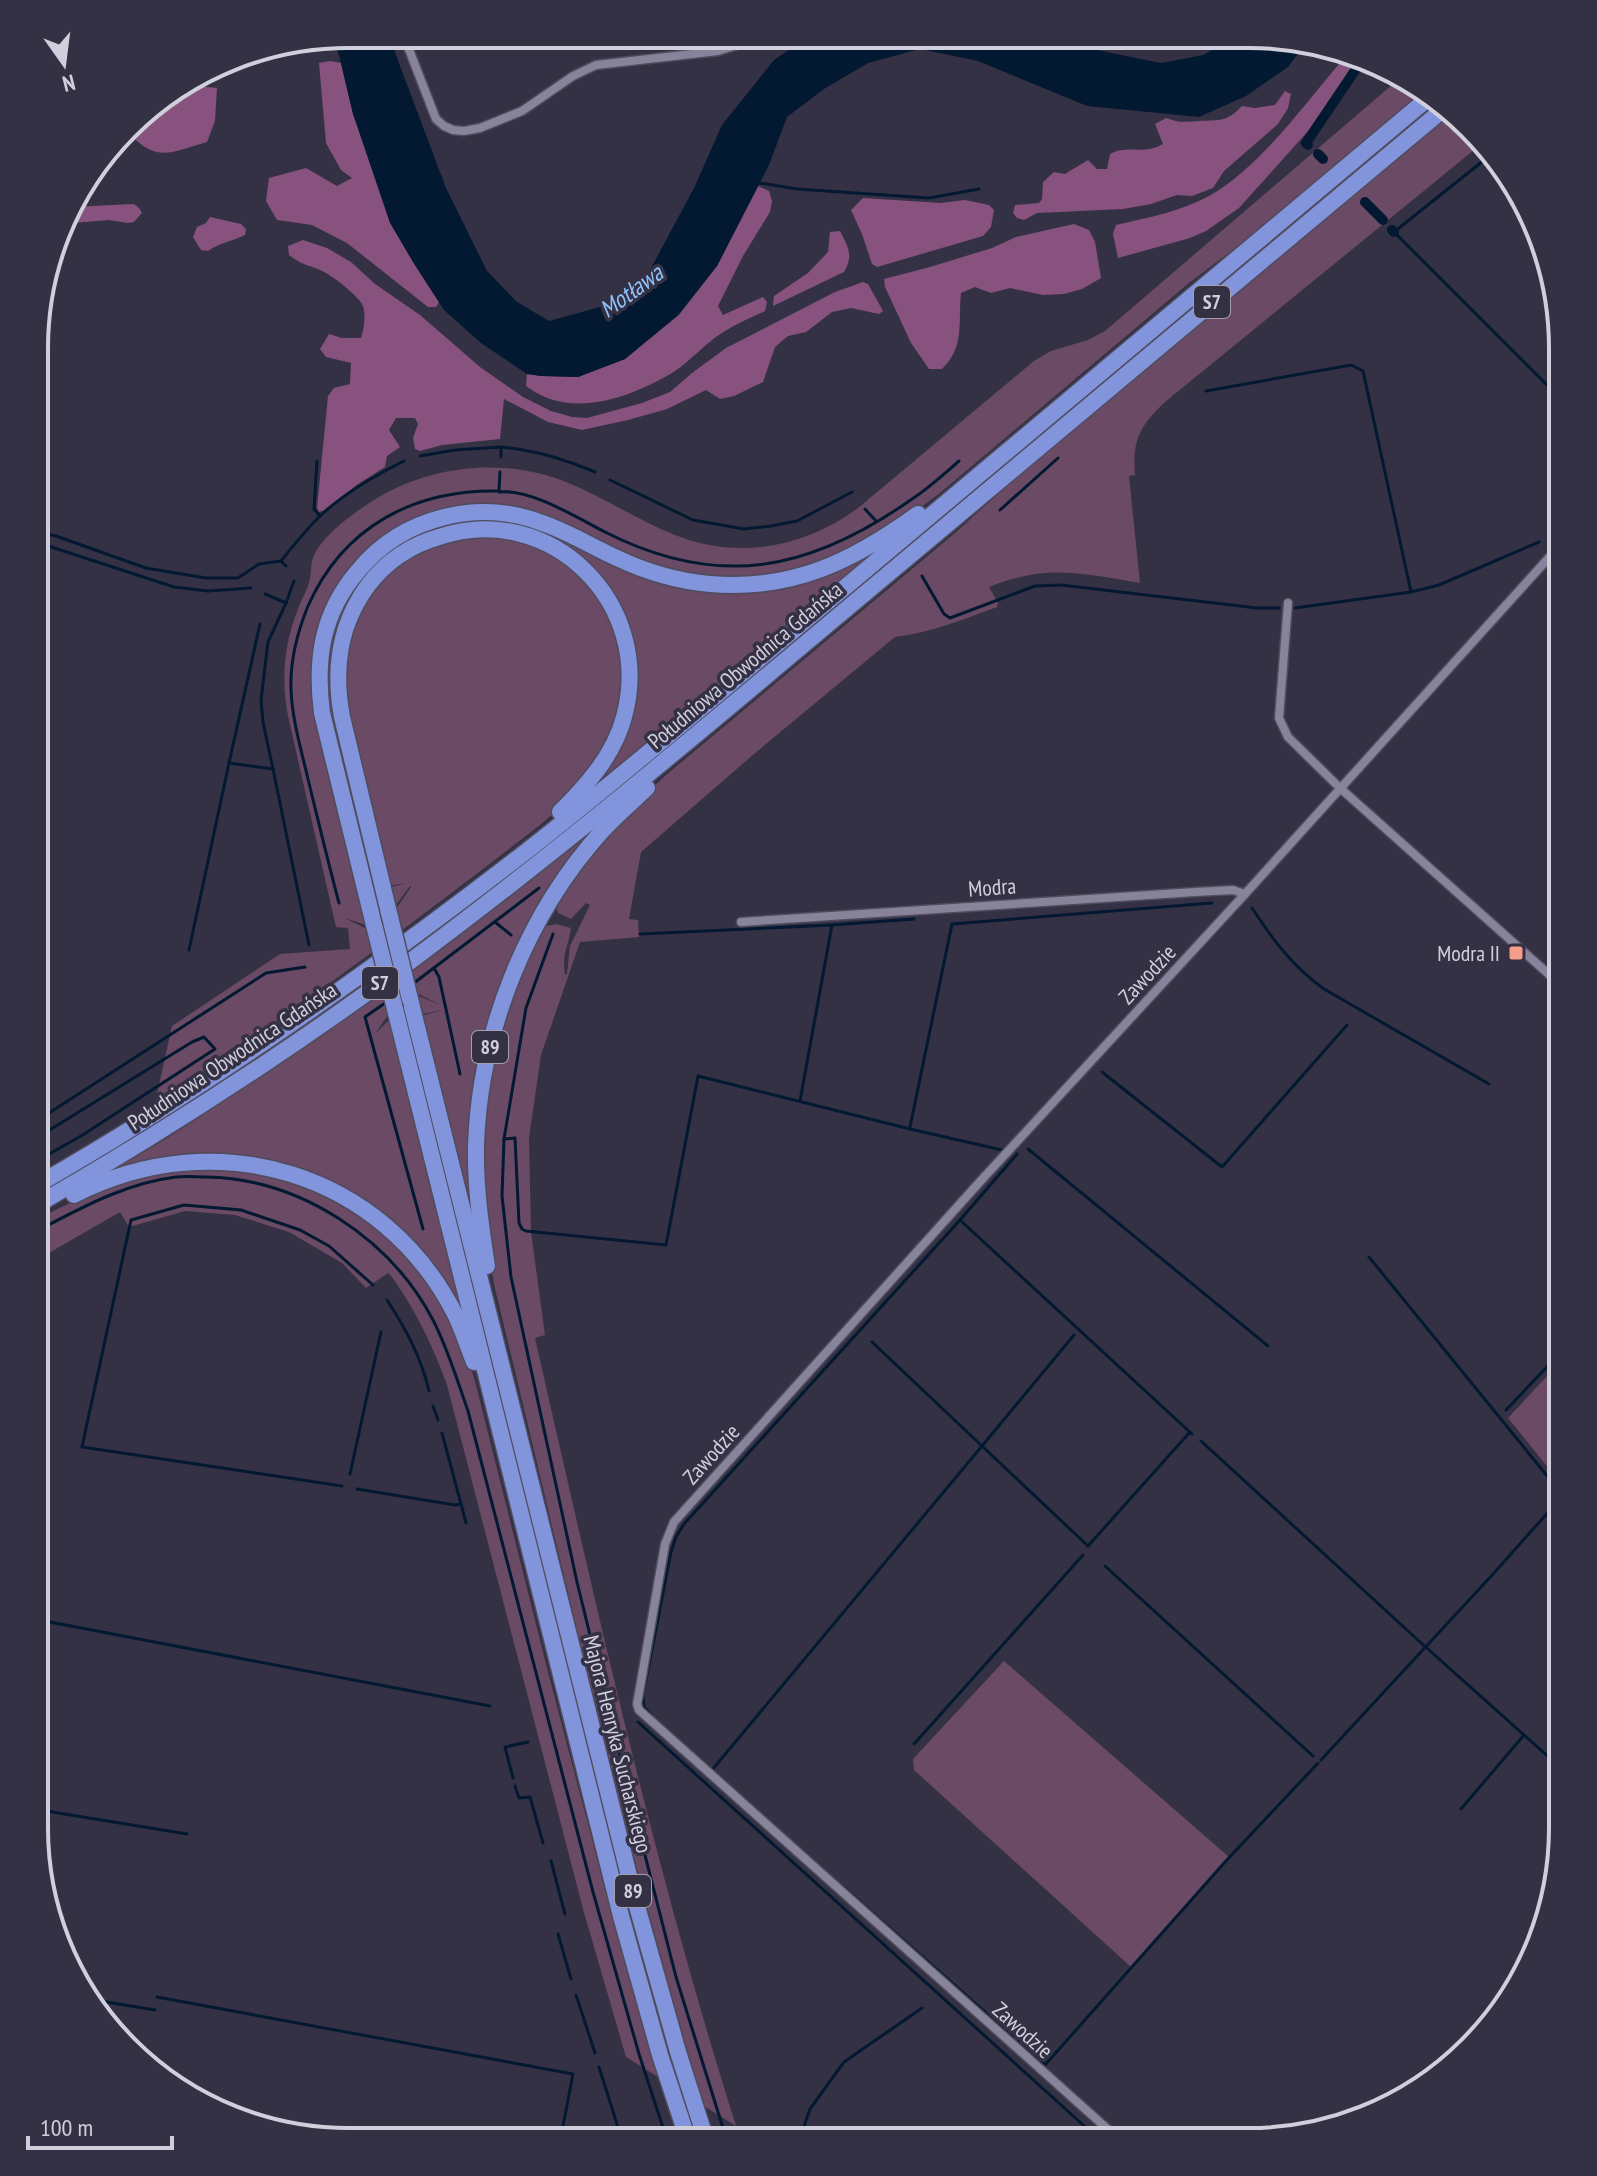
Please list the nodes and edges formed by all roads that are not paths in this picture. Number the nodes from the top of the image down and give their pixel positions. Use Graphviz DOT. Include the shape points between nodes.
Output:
graph roads {
  1 [pos="408,48"];
  2 [pos="728,48"];
  3 [pos="1422,103"];
  4 [pos="1437,114"];
  5 [pos="970,482"];
  6 [pos="1549,557"];
  7 [pos="1288,603"];
  8 [pos="702,729"];
  9 [pos="1340,788"];
  10 [pos="530,848"];
  11 [pos="1245,894"];
  12 [pos="741,922"];
  13 [pos="1549,975"];
  14 [pos="48,1178"];
  15 [pos="48,1198"];
  16 [pos="48,1208"];
  17 [pos="499,1355"];
  18 [pos="496,1415"];
  19 [pos="684,2128"];
  20 [pos="702,2128"];
  21 [pos="1106,2128"];
  1 -- 2 [label="street" via="436,119 464,131 522,111 596,65"];
  3 -- 5 [label="highway, Południowa Obwodnica Gdańska / S7"];
  4 -- 8 [label="highway, Południowa Obwodnica Gdańska / S7"];
  5 -- 10 [label="highway, Południowa Obwodnica Gdańska / S7"];
  5 -- 18 [label="highway, 89, bridge" via="846,559 763,583 709,584 662,575 545,523 473,512 437,518 404,532 363,565 340,595 326,628 318,679 322,713"];
  6 -- 9 [label="street"];
  7 -- 9 [label="street" via="1279,718 1288,737"];
  8 -- 15 [label="highway, Południowa Obwodnica Gdańska / S7" via="495,898 328,1021"];
  8 -- 17 [label="highway, 89" via="682,757 619,814 578,861 529,939 502,1004 482,1085 476,1146 481,1226 500,1325"];
  9 -- 11 [label="street, Zawodzie"];
  9 -- 13 [label="street"];
  10 -- 14 [label="highway, Południowa Obwodnica Gdańska / S7" via="256,1049"];
  10 -- 17 [label="highway, 89, bridge" via="594,775 615,741 630,685 624,635 606,594 571,558 524,534 467,530 404,552 358,599 339,647 337,693"];
  11 -- 12 [label="street, Modra" via="1221,890"];
  11 -- 21 [label="street, Zawodzie" via="674,1522 665,1544 637,1704 643,1715"];
  16 -- 18 [label="highway, 89" via="98,1183 172,1163 239,1162 315,1183 377,1219 427,1270 455,1315"];
  17 -- 20 [label="highway, Majora Henryka Sucharskiego / 89" via="636,1905"];
  18 -- 19 [label="highway, Majora Henryka Sucharskiego / 89" via="621,1916"];
}
